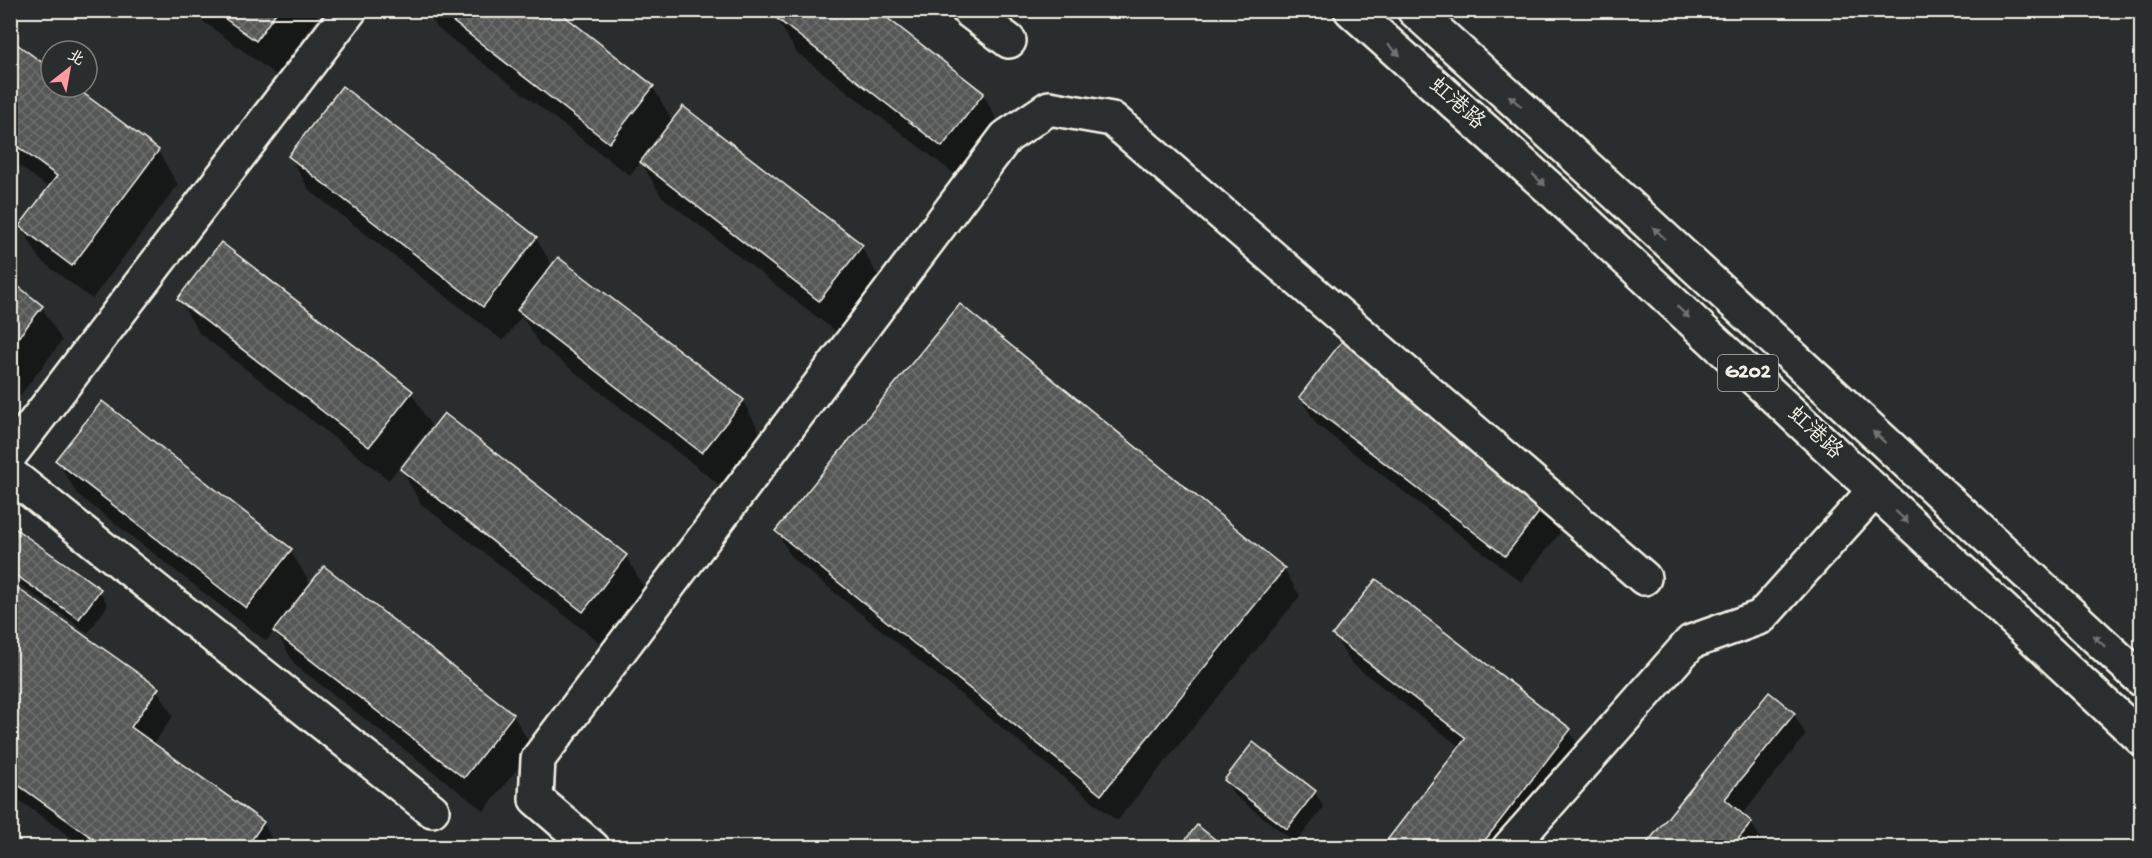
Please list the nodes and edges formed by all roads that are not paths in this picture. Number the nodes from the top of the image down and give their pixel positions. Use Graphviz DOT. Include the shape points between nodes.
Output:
graph roads {
  1 [pos="350,10"];
  2 [pos="968,10"];
  3 [pos="1351,10"];
  4 [pos="1414,10"];
  5 [pos="1009,41"];
  6 [pos="10,455"];
  7 [pos="10,474"];
  8 [pos="1874,491"];
  9 [pos="1644,578"];
  10 [pos="2142,681"];
  11 [pos="2142,739"];
  12 [pos="432,810"];
  13 [pos="593,848"];
  14 [pos="1509,848"];
  1 -- 6 [label="main road"];
  2 -- 5 [label="main road"];
  3 -- 8 [label="main road, 虹港路 / G202, one-way" via="1556,194"];
  10 -- 4 [label="main road, 虹港路 / G202, one-way"];
  7 -- 12 [label="main road"];
  8 -- 11 [label="main road, 虹港路 / G202, one-way"];
  8 -- 14 [label="main road" via="1761,617 1691,642"];
  9 -- 13 [label="main road" via="1112,120 1049,108 1006,137 538,759 536,799"];
}
